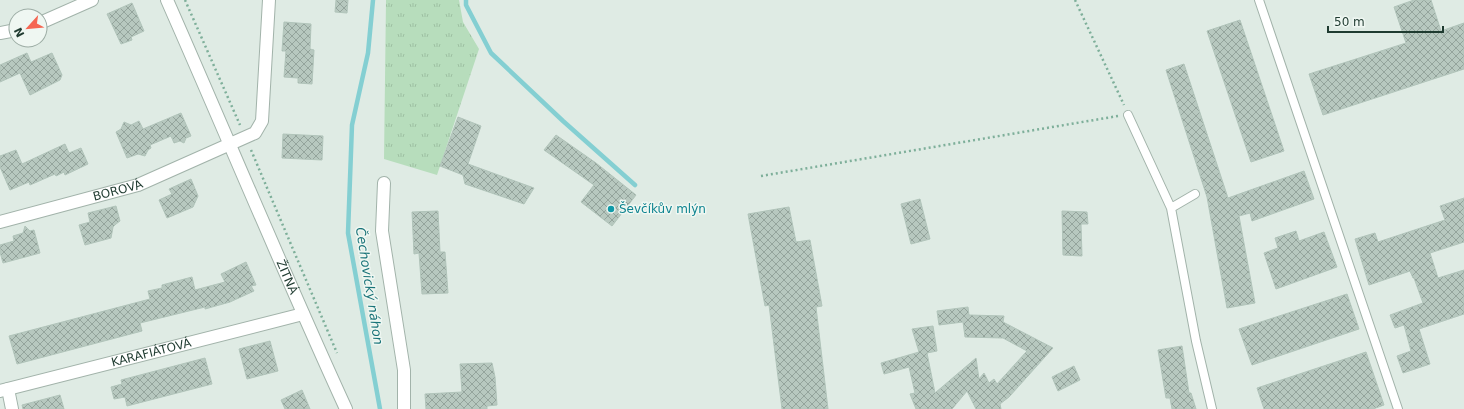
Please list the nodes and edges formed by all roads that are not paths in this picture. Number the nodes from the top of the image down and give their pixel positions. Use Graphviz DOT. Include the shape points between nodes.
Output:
graph roads {
  1 [pos="92,0"];
  2 [pos="167,0"];
  3 [pos="269,0"];
  4 [pos="1259,0"];
  5 [pos="48,19"];
  6 [pos="1128,115"];
  7 [pos="231,145"];
  8 [pos="384,184"];
  9 [pos="1195,194"];
  10 [pos="1171,208"];
  11 [pos="0,222"];
  12 [pos="303,314"];
  13 [pos="4,390"];
  14 [pos="12,409"];
  15 [pos="346,409"];
  16 [pos="404,409"];
  17 [pos="1212,409"];
  18 [pos="1398,409"];
  1 -- 5 [label="street"];
  2 -- 7 [label="street, ŽITNÁ"];
  3 -- 7 [label="street" via="262,122 255,133"];
  4 -- 18 [label="lane"];
  6 -- 10 [label="lane"];
  7 -- 11 [label="street, BOROVÁ" via="138,185"];
  7 -- 12 [label="street, ŽITNÁ"];
  8 -- 16 [label="street" via="382,231 404,370"];
  9 -- 10 [label="lane"];
  10 -- 17 [label="lane" via="1196,341"];
  12 -- 13 [label="street, KARAFIÁTOVÁ"];
  12 -- 15 [label="street, ŽITNÁ"];
  13 -- 14 [label="street"];
}
